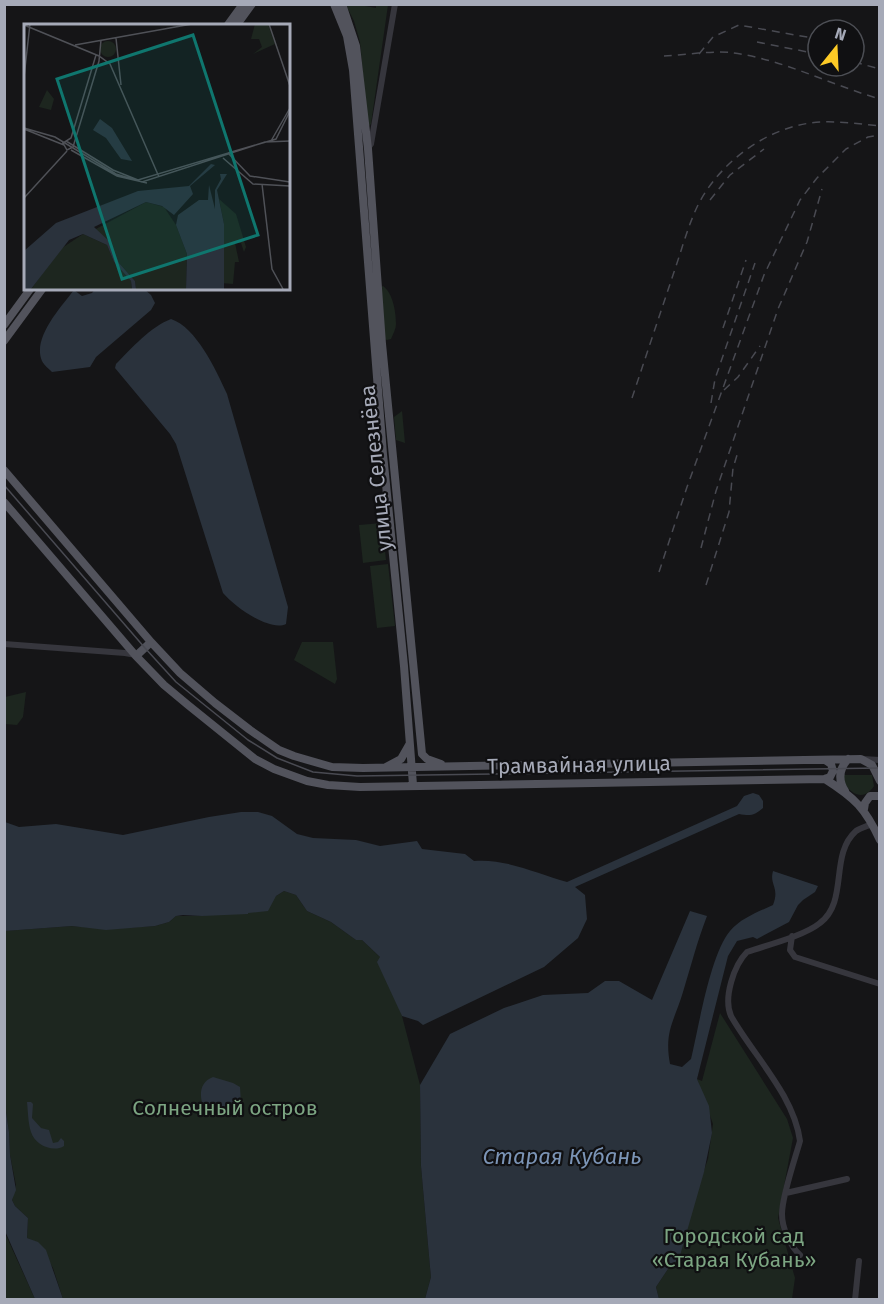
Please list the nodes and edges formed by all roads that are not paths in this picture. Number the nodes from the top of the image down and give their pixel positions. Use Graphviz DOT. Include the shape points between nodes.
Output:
graph roads {
  1 [pos="243,4"];
  2 [pos="252,4"];
  3 [pos="334,4"];
  4 [pos="342,4"];
  5 [pos="395,4"];
  6 [pos="228,24"];
  7 [pos="237,24"];
  8 [pos="369,125"];
  9 [pos="368,148"];
  10 [pos="361,159"];
  11 [pos="30,290"];
  12 [pos="42,290"];
  13 [pos="4,325"];
  14 [pos="4,341"];
  15 [pos="4,470"];
  16 [pos="4,502"];
  17 [pos="151,642"];
  18 [pos="4,644"];
  19 [pos="136,656"];
  20 [pos="410,742"];
  21 [pos="848,759"];
  22 [pos="861,759"];
  23 [pos="824,760"];
  24 [pos="879,760"];
  25 [pos="449,766"];
  26 [pos="385,767"];
  27 [pos="412,767"];
  28 [pos="825,779"];
  29 [pos="879,781"];
  30 [pos="413,785"];
  31 [pos="848,794"];
  32 [pos="879,796"];
  33 [pos="864,809"];
  34 [pos="872,824"];
  35 [pos="879,840"];
  36 [pos="792,936"];
  37 [pos="879,984"];
  38 [pos="847,1179"];
  39 [pos="786,1193"];
  40 [pos="800,1255"];
  41 [pos="859,1261"];
  42 [pos="855,1299"];
  1 -- 6 [label="main road"];
  2 -- 7 [label="main road"];
  3 -- 10 [label="main road, улица Селезнёва" via="352,58"];
  4 -- 8 [label="main road, улица Селезнёва" via="356,46"];
  5 -- 8 [label="street, улица Селезнёва"];
  8 -- 9 [label="main road, улица Селезнёва"];
  9 -- 10 [label="street"];
  9 -- 25 [label="main road, улица Селезнёва" via="382,344 422,754"];
  10 -- 20 [label="main road, улица Селезнёва"];
  11 -- 13 [label="main road"];
  12 -- 14 [label="main road"];
  15 -- 17 [label="main road, Трамвайная улица"];
  16 -- 19 [label="main road, Трамвайная улица"];
  17 -- 19 [label="main road"];
  17 -- 26 [label="main road, Трамвайная улица" via="180,674 279,750 309,762 345,768"];
  18 -- 19 [label="street"];
  19 -- 30 [label="main road, Трамвайная улица" via="164,685 255,759 289,775 345,787"];
  20 -- 26 [label="main road" via="404,755"];
  20 -- 27 [label="main road, улица Селезнёва"];
  21 -- 22 [label="main road, Трамвайная улица"];
  21 -- 23 [label="main road, Трамвайная улица"];
  21 -- 31 [label="main road" via="840,777"];
  22 -- 24 [label="street, Трамвайная улица"];
  22 -- 29 [label="main road" via="872,765"];
  23 -- 25 [label="main road, Трамвайная улица"];
  23 -- 28 [label="main road" via="833,768"];
  25 -- 27 [label="main road, Трамвайная улица"];
  26 -- 27 [label="main road, Трамвайная улица"];
  27 -- 30 [label="main road, улица Селезнёва"];
  28 -- 30 [label="main road, Трамвайная улица"];
  28 -- 31 [label="main road"];
  31 -- 33 [label="main road"];
  32 -- 33 [label="main road" via="870,796"];
  33 -- 34 [label="main road"];
  34 -- 35 [label="main road"];
  34 -- 36 [label="street" via="856,830 849,839 831,912 810,930"];
  36 -- 37 [label="street" via="790,950 795,957"];
  36 -- 39 [label="street" via="747,952 741,958 727,1009 795,1118 800,1141"];
  38 -- 39 [label="street"];
  39 -- 40 [label="street" via="783,1225"];
  41 -- 42 [label="street"];
}
